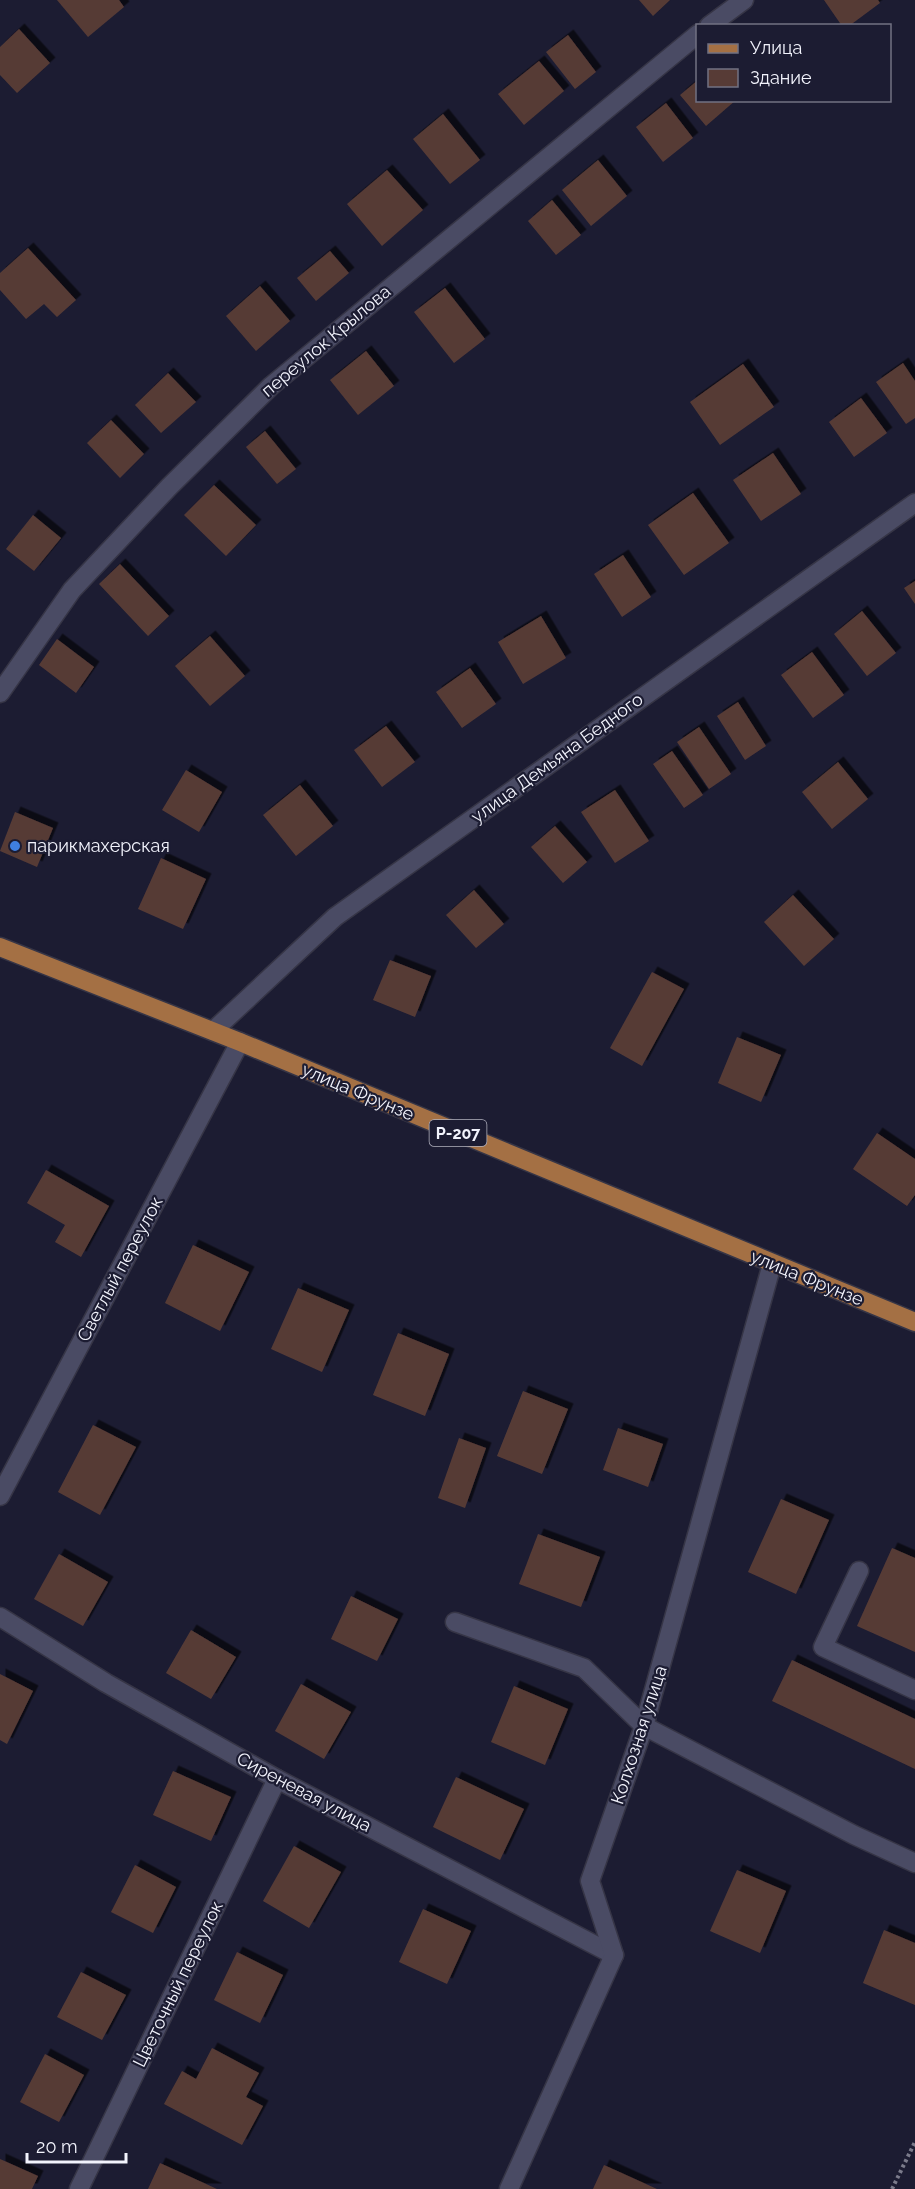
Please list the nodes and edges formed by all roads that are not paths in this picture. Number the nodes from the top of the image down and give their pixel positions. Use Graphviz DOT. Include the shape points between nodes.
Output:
graph roads {
  1 [pos="744,0"];
  2 [pos="712,24"];
  3 [pos="696,36"];
  4 [pos="915,503"];
  5 [pos="0,693"];
  6 [pos="0,947"];
  7 [pos="213,1031"];
  8 [pos="240,1042"];
  9 [pos="772,1264"];
  10 [pos="915,1322"];
  11 [pos="0,1496"];
  12 [pos="859,1570"];
  13 [pos="0,1617"];
  14 [pos="455,1622"];
  15 [pos="915,1690"];
  16 [pos="644,1726"];
  17 [pos="277,1779"];
  18 [pos="915,1863"];
  19 [pos="614,1955"];
  20 [pos="79,2189"];
  21 [pos="509,2189"];
  1 -- 2 [label="street"];
  3 -- 5 [label="street, переулок Крылова" via="271,386 72,590"];
  4 -- 7 [label="street, улица Демьяна Бедного" via="335,917"];
  6 -- 7 [label="main road, улица Фрунзе / Р-207"];
  7 -- 8 [label="main road, улица Фрунзе / Р-207"];
  8 -- 9 [label="main road, улица Фрунзе / Р-207"];
  8 -- 11 [label="street, Светлый переулок"];
  9 -- 10 [label="main road, улица Фрунзе / Р-207"];
  9 -- 16 [label="street, Колхозная улица"];
  12 -- 15 [label="street" via="824,1647"];
  13 -- 17 [label="street, Сиреневая улица" via="106,1683"];
  14 -- 16 [label="street" via="584,1668"];
  16 -- 18 [label="street"];
  16 -- 19 [label="street, Колхозная улица" via="590,1881"];
  17 -- 19 [label="street, Сиреневая улица"];
  17 -- 20 [label="street, Цветочный переулок"];
  19 -- 21 [label="street"];
}
